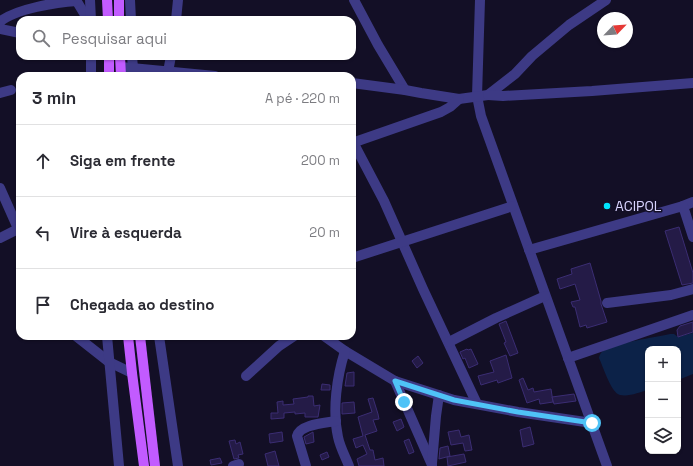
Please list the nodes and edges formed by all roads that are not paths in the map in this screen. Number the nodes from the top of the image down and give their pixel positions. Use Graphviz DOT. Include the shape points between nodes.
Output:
graph roads {
  1 [pos="76,0"];
  2 [pos="90,0"];
  3 [pos="107,0"];
  4 [pos="119,0"];
  5 [pos="130,0"];
  6 [pos="178,0"];
  7 [pos="354,0"];
  8 [pos="480,0"];
  9 [pos="606,0"];
  10 [pos="86,16"];
  11 [pos="89,16"];
  12 [pos="108,16"];
  13 [pos="119,16"];
  14 [pos="131,16"];
  15 [pos="176,16"];
  16 [pos="0,22"];
  17 [pos="0,29"];
  18 [pos="16,32"];
  19 [pos="91,60"];
  20 [pos="109,60"];
  21 [pos="120,60"];
  22 [pos="134,60"];
  23 [pos="170,60"];
  24 [pos="138,71"];
  25 [pos="90,72"];
  26 [pos="109,72"];
  27 [pos="121,72"];
  28 [pos="168,72"];
  29 [pos="693,83"];
  30 [pos="356,84"];
  31 [pos="10,90"];
  32 [pos="405,90"];
  33 [pos="0,93"];
  34 [pos="488,95"];
  35 [pos="477,96"];
  36 [pos="459,99"];
  37 [pos="356,142"];
  38 [pos="356,150"];
  39 [pos="0,188"];
  40 [pos="693,202"];
  41 [pos="513,206"];
  42 [pos="683,206"];
  43 [pos="16,224"];
  44 [pos="16,232"];
  45 [pos="693,237"];
  46 [pos="0,238"];
  47 [pos="402,242"];
  48 [pos="529,250"];
  49 [pos="356,257"];
  50 [pos="693,289"];
  51 [pos="545,296"];
  52 [pos="607,303"];
  53 [pos="693,315"];
  54 [pos="81,340"];
  55 [pos="107,340"];
  56 [pos="128,340"];
  57 [pos="140,340"];
  58 [pos="160,340"];
  59 [pos="288,340"];
  60 [pos="330,340"];
  61 [pos="449,342"];
  62 [pos="345,351"];
  63 [pos="568,358"];
  64 [pos="109,362"];
  65 [pos="132,373"];
  66 [pos="246,376"];
  67 [pos="395,381"];
  68 [pos="439,395"];
  69 [pos="477,404"];
  70 [pos="336,421"];
  71 [pos="592,423"];
  72 [pos="119,466"];
  73 [pos="144,466"];
  74 [pos="155,466"];
  75 [pos="178,466"];
  76 [pos="306,466"];
  77 [pos="349,466"];
  78 [pos="432,466"];
  79 [pos="607,466"];
  1 -- 10 [label="street"];
  1 -- 16 [label="street" via="53,3 14,14"];
  2 -- 11 [label="street"];
  3 -- 12 [label="main road"];
  4 -- 13 [label="main road"];
  5 -- 14 [label="street"];
  6 -- 15 [label="street"];
  7 -- 32 [label="street"];
  8 -- 35 [label="street"];
  9 -- 34 [label="street" via="569,25"];
  17 -- 18 [label="street"];
  19 -- 25 [label="street"];
  20 -- 26 [label="main road"];
  21 -- 27 [label="main road"];
  22 -- 24 [label="street"];
  23 -- 28 [label="street"];
  24 -- 27 [label="street"];
  24 -- 28 [label="street"];
  29 -- 34 [label="street" via="592,91"];
  30 -- 32 [label="street"];
  31 -- 33 [label="street"];
  32 -- 36 [label="street"];
  34 -- 35 [label="street"];
  35 -- 36 [label="street"];
  35 -- 41 [label="street" via="481,116"];
  36 -- 37 [label="street" via="441,112"];
  38 -- 47 [label="street" via="384,201"];
  39 -- 43 [label="street"];
  40 -- 42 [label="street"];
  41 -- 47 [label="street"];
  41 -- 48 [label="street"];
  42 -- 45 [label="street"];
  42 -- 48 [label="street"];
  44 -- 46 [label="street"];
  47 -- 49 [label="street"];
  47 -- 61 [label="street"];
  48 -- 51 [label="street"];
  50 -- 52 [label="street" via="671,295"];
  51 -- 61 [label="street"];
  51 -- 63 [label="street"];
  53 -- 63 [label="street"];
  54 -- 64 [label="street"];
  55 -- 64 [label="street"];
  56 -- 65 [label="main road"];
  57 -- 74 [label="main road"];
  58 -- 75 [label="street"];
  59 -- 66 [label="street"];
  60 -- 62 [label="street"];
  61 -- 69 [label="street"];
  62 -- 67 [label="street"];
  62 -- 70 [label="street" via="336,390"];
  63 -- 71 [label="street"];
  64 -- 65 [label="street"];
  64 -- 72 [label="street"];
  65 -- 73 [label="main road"];
  67 -- 68 [label="street"];
  67 -- 78 [label="street"];
  68 -- 69 [label="street"];
  68 -- 78 [label="street"];
  69 -- 71 [label="street"];
  70 -- 76 [label="street" via="304,428 298,432"];
  70 -- 77 [label="street" via="338,436"];
  71 -- 79 [label="street"];
}
